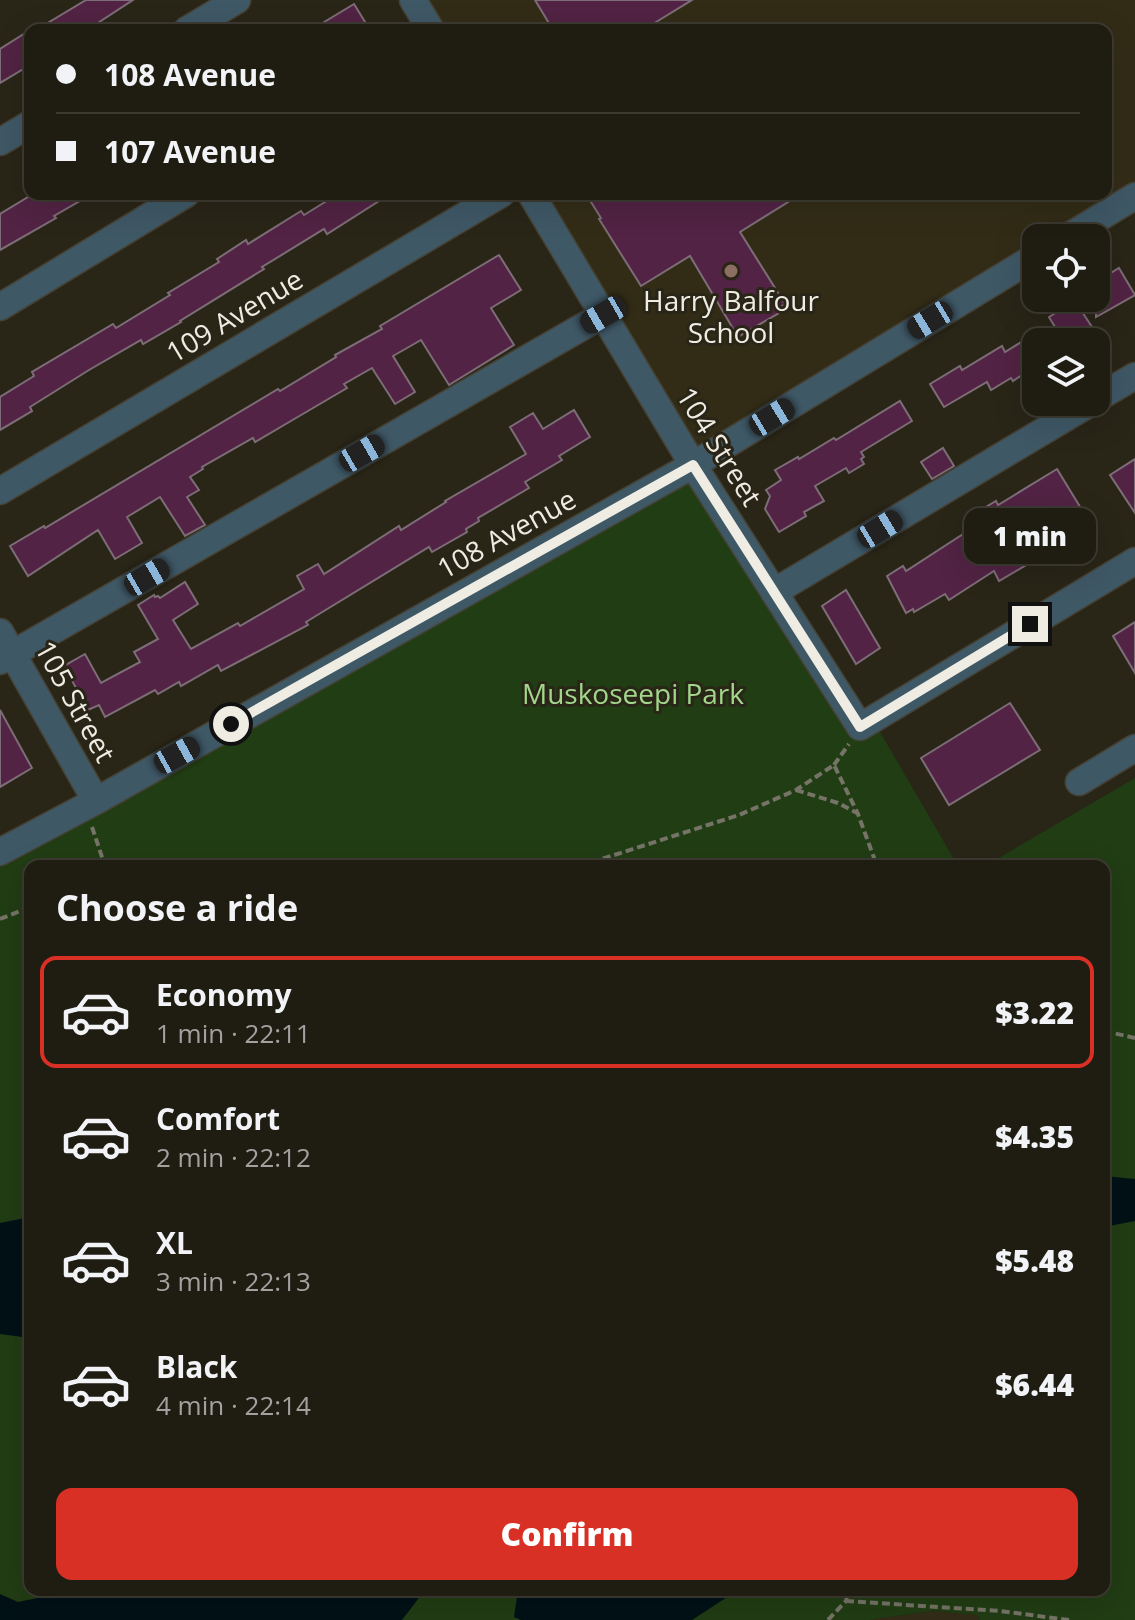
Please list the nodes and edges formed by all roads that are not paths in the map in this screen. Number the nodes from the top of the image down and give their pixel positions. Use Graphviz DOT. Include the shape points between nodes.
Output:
graph roads {
  1 [pos="237,0"];
  2 [pos="413,0"];
  3 [pos="197,24"];
  4 [pos="427,24"];
  5 [pos="24,128"];
  6 [pos="0,142"];
  7 [pos="1135,196"];
  8 [pos="176,200"];
  9 [pos="491,200"];
  10 [pos="535,200"];
  11 [pos="1089,224"];
  12 [pos="1022,265"];
  13 [pos="0,307"];
  14 [pos="603,315"];
  15 [pos="1135,376"];
  16 [pos="1110,391"];
  17 [pos="1069,416"];
  18 [pos="693,465"];
  19 [pos="0,491"];
  20 [pos="1135,561"];
  21 [pos="774,592"];
  22 [pos="4,649"];
  23 [pos="1135,748"];
  24 [pos="1079,782"];
  25 [pos="88,805"];
  26 [pos="0,852"];
  1 -- 3 [label="street"];
  2 -- 4 [label="street"];
  5 -- 6 [label="street"];
  7 -- 11 [label="street"];
  8 -- 13 [label="street"];
  9 -- 19 [label="street, 109 Avenue"];
  10 -- 14 [label="street, 104 Street"];
  12 -- 18 [label="street, 108 Avenue"];
  14 -- 18 [label="street, 104 Street"];
  14 -- 22 [label="street"];
  15 -- 16 [label="street"];
  17 -- 21 [label="street"];
  18 -- 21 [label="street, 104 Street"];
  18 -- 25 [label="street, 108 Avenue"];
  20 -- 21 [label="street, 104 Street" via="860,727"];
  22 -- 25 [label="street, 105 Street"];
  23 -- 24 [label="street"];
  25 -- 26 [label="street, 108 Avenue"];
}
